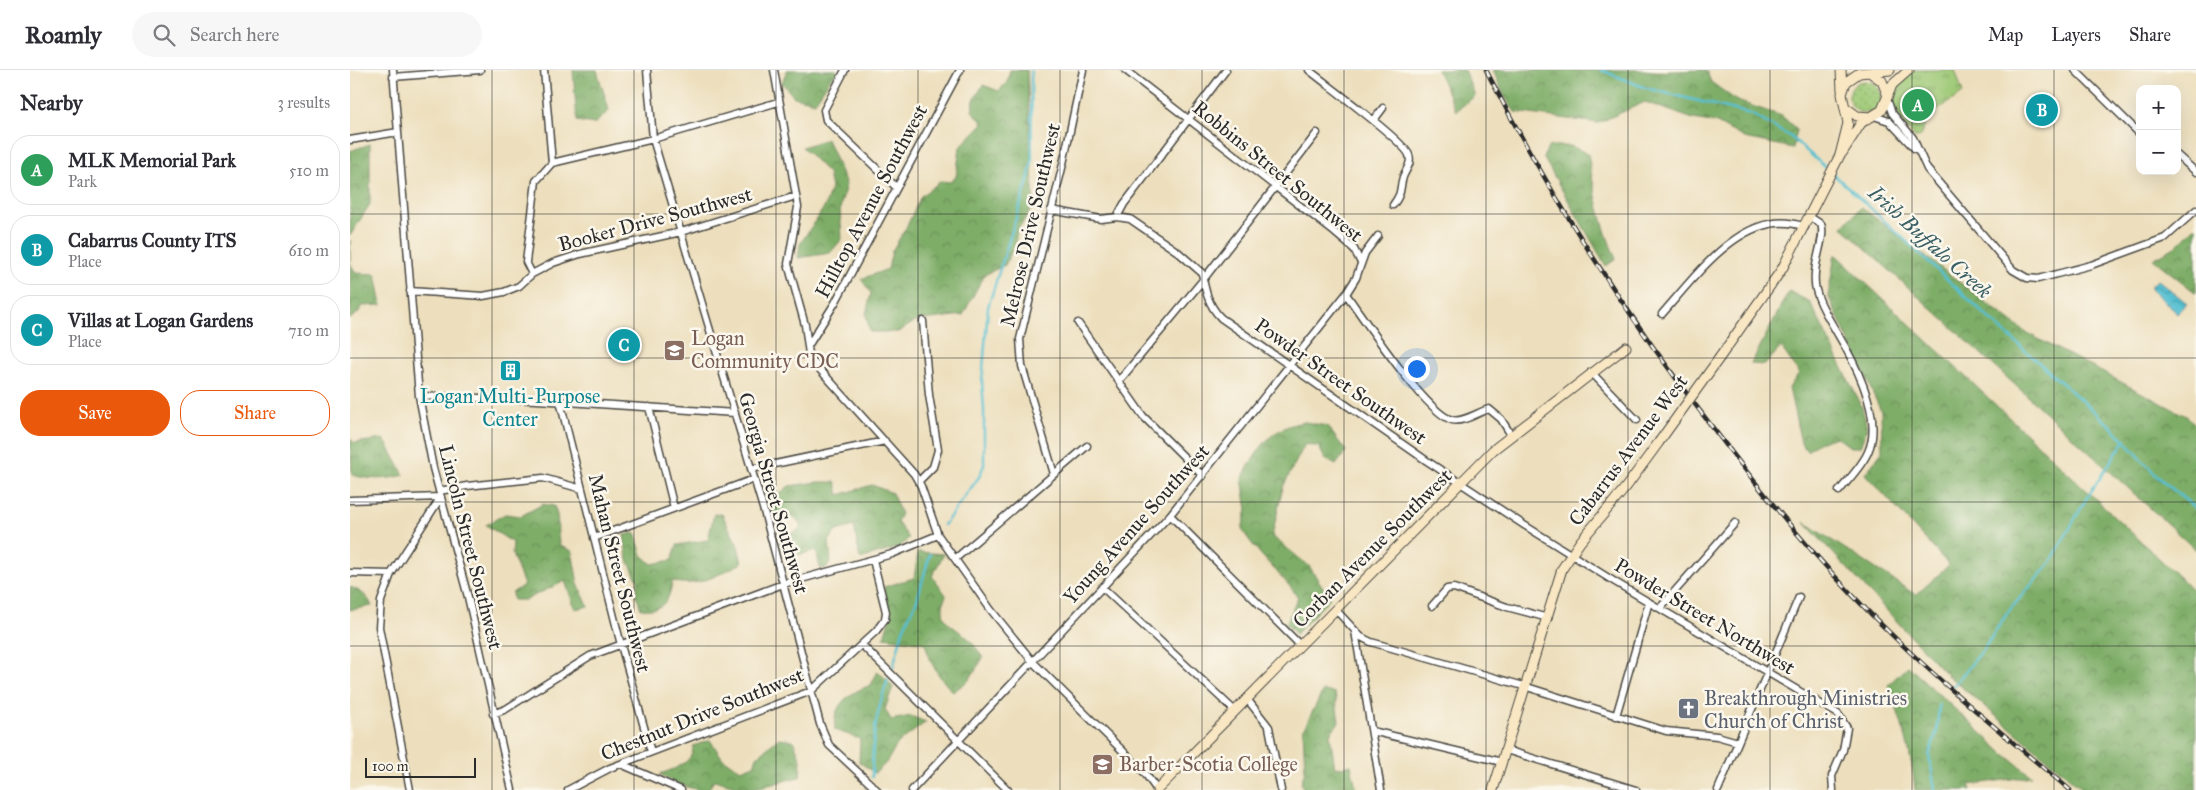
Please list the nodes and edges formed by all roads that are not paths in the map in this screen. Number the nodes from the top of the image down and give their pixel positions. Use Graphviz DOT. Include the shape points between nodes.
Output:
graph roads {
  1 [pos="480,70"];
  2 [pos="544,70"];
  3 [pos="647,70"];
  4 [pos="774,70"];
  5 [pos="846,70"];
  6 [pos="960,70"];
  7 [pos="1083,70"];
  8 [pos="1125,70"];
  9 [pos="1226,70"];
  10 [pos="1309,70"];
  11 [pos="1841,70"];
  12 [pos="1890,70"];
  13 [pos="1909,70"];
  14 [pos="2075,70"];
  15 [pos="1864,72"];
  16 [pos="393,74"];
  17 [pos="1842,94"];
  18 [pos="1887,98"];
  19 [pos="778,102"];
  20 [pos="1383,108"];
  21 [pos="1846,108"];
  22 [pos="1873,116"];
  23 [pos="1188,119"];
  24 [pos="1374,120"];
  25 [pos="2136,130"];
  26 [pos="398,132"];
  27 [pos="1316,133"];
  28 [pos="653,139"];
  29 [pos="350,140"];
  30 [pos="1920,154"];
  31 [pos="1840,155"];
  32 [pos="2181,159"];
  33 [pos="552,163"];
  34 [pos="2196,172"];
  35 [pos="896,187"];
  36 [pos="1276,187"];
  37 [pos="796,196"];
  38 [pos="1393,205"];
  39 [pos="1051,210"];
  40 [pos="2196,210"];
  41 [pos="1116,217"];
  42 [pos="1810,217"];
  43 [pos="1805,227"];
  44 [pos="681,232"];
  45 [pos="1378,236"];
  46 [pos="1361,262"];
  47 [pos="532,274"];
  48 [pos="1203,280"];
  49 [pos="410,292"];
  50 [pos="1346,294"];
  51 [pos="1662,314"];
  52 [pos="924,321"];
  53 [pos="1078,323"];
  54 [pos="808,346"];
  55 [pos="1626,347"];
  56 [pos="1291,365"];
  57 [pos="1591,372"];
  58 [pos="1119,381"];
  59 [pos="419,396"];
  60 [pos="560,401"];
  61 [pos="649,408"];
  62 [pos="735,413"];
  63 [pos="1637,420"];
  64 [pos="1510,435"];
  65 [pos="884,441"];
  66 [pos="1087,446"];
  67 [pos="751,469"];
  68 [pos="1054,474"];
  69 [pos="1203,476"];
  70 [pos="754,479"];
  71 [pos="919,481"];
  72 [pos="1460,483"];
  73 [pos="582,489"];
  74 [pos="1839,491"];
  75 [pos="440,494"];
  76 [pos="350,500"];
  77 [pos="674,508"];
  78 [pos="1170,515"];
  79 [pos="1735,523"];
  80 [pos="938,535"];
  81 [pos="594,538"];
  82 [pos="1570,554"];
  83 [pos="955,559"];
  84 [pos="874,560"];
  85 [pos="350,573"];
  86 [pos="391,574"];
  87 [pos="783,584"];
  88 [pos="1102,587"];
  89 [pos="1799,597"];
  90 [pos="1649,602"];
  91 [pos="1432,606"];
  92 [pos="1660,608"];
  93 [pos="1336,609"];
  94 [pos="1548,618"];
  95 [pos="1355,630"];
  96 [pos="621,645"];
  97 [pos="862,645"];
  98 [pos="1300,645"];
  99 [pos="1033,662"];
  100 [pos="1766,672"];
  101 [pos="1526,687"];
  102 [pos="811,691"];
  103 [pos="1247,699"];
  104 [pos="1235,711"];
  105 [pos="493,714"];
  106 [pos="1616,716"];
  107 [pos="1372,731"];
  108 [pos="958,741"];
  109 [pos="1738,742"];
  110 [pos="1506,750"];
  111 [pos="651,752"];
  112 [pos="1502,762"];
  113 [pos="621,764"];
  114 [pos="410,790"];
  115 [pos="512,790"];
  116 [pos="568,790"];
  117 [pos="681,790"];
  118 [pos="877,790"];
  119 [pos="912,790"];
  120 [pos="1008,790"];
  121 [pos="1157,790"];
  122 [pos="1281,790"];
  123 [pos="1381,790"];
  124 [pos="1493,790"];
  125 [pos="1636,790"];
  126 [pos="1718,790"];
  127 [pos="1833,790"];
  1 -- 16 [label="street"];
  2 -- 33 [label="street"];
  3 -- 28 [label="street, Georgia Street Southwest"];
  4 -- 19 [label="street"];
  5 -- 35 [label="street" via="824,110 826,120"];
  6 -- 35 [label="street, Hilltop Avenue Southwest"];
  7 -- 39 [label="street, Melrose Drive Southwest"];
  8 -- 23 [label="street, Robbins Street Southwest"];
  9 -- 23 [label="street"];
  10 -- 24 [label="street"];
  11 -- 17 [label="main road, Cabarrus Avenue West"];
  12 -- 15 [label="main road"];
  13 -- 18 [label="main road, Cabarrus Avenue West" via="1893,84"];
  14 -- 25 [label="street"];
  15 -- 17 [label="main road" via="1850,78"];
  15 -- 18 [label="main road" via="1882,81"];
  16 -- 26 [label="street, Lincoln Street Southwest"];
  17 -- 21 [label="main road, Cabarrus Avenue West"];
  18 -- 22 [label="main road, Cabarrus Avenue West" via="1882,110"];
  18 -- 30 [label="street" via="1891,110 1910,134"];
  19 -- 28 [label="street"];
  19 -- 37 [label="street"];
  20 -- 24 [label="street"];
  21 -- 22 [label="main road" via="1857,116"];
  21 -- 31 [label="main road, Cabarrus Avenue West" via="1848,123"];
  22 -- 30 [label="street" via="1889,121"];
  22 -- 31 [label="main road, Cabarrus Avenue West" via="1861,123"];
  23 -- 36 [label="street, Robbins Street Southwest"];
  23 -- 41 [label="street"];
  24 -- 38 [label="street" via="1408,152 1410,164 1403,177 1402,190"];
  26 -- 29 [label="street"];
  26 -- 49 [label="street, Lincoln Street Southwest"];
  27 -- 36 [label="street"];
  28 -- 33 [label="street"];
  28 -- 44 [label="street, Georgia Street Southwest"];
  30 -- 40 [label="street" via="1945,192 2013,270 2032,279 2050,277 2145,247 2165,238"];
  31 -- 42 [label="main road, Cabarrus Avenue West"];
  32 -- 34 [label="street"];
  33 -- 47 [label="street" via="536,181 526,262"];
  35 -- 54 [label="street, Hilltop Avenue Southwest" via="835,303"];
  36 -- 46 [label="street, Robbins Street Southwest" via="1354,249"];
  36 -- 48 [label="street"];
  37 -- 44 [label="street, Booker Drive Southwest"];
  37 -- 54 [label="street" via="798,216 788,264"];
  39 -- 41 [label="street" via="1101,219"];
  39 -- 68 [label="street, Melrose Drive Southwest" via="1019,345 1022,366"];
  41 -- 48 [label="street, Powder Street Southwest" via="1130,219 1178,252 1202,273"];
  42 -- 43 [label="main road, Cabarrus Avenue West"];
  42 -- 74 [label="street" via="1821,224 1823,232 1814,270 1817,295 1854,366 1873,422 1868,453"];
  43 -- 51 [label="street" via="1791,222 1773,222 1728,244"];
  43 -- 82 [label="main road, Cabarrus Avenue West, bridge" via="1782,269 1659,442"];
  44 -- 47 [label="street, Booker Drive Southwest" via="580,254"];
  44 -- 62 [label="street, Georgia Street Southwest"];
  45 -- 46 [label="street, Young Avenue Southwest"];
  46 -- 50 [label="street, Young Avenue Southwest"];
  47 -- 49 [label="street, Booker Drive Southwest" via="518,286 504,292"];
  48 -- 56 [label="street, Powder Street Southwest" via="1203,287 1218,314"];
  48 -- 58 [label="street"];
  49 -- 59 [label="street, Lincoln Street Southwest"];
  50 -- 56 [label="street, Young Avenue Southwest"];
  50 -- 64 [label="street" via="1401,371 1441,412 1451,420 1458,420 1489,410 1501,419"];
  52 -- 71 [label="street" via="929,395 938,450 933,467"];
  53 -- 58 [label="street"];
  54 -- 65 [label="street" via="814,363"];
  55 -- 57 [label="main road, Corban Avenue Southwest"];
  56 -- 69 [label="street, Young Avenue Southwest"];
  56 -- 72 [label="street, Powder Street Southwest"];
  57 -- 63 [label="street"];
  57 -- 64 [label="main road, Corban Avenue Southwest"];
  58 -- 69 [label="street" via="1148,421"];
  59 -- 60 [label="street"];
  59 -- 75 [label="street, Lincoln Street Southwest"];
  60 -- 61 [label="street"];
  60 -- 73 [label="street, Mahan Street Southwest"];
  61 -- 62 [label="street"];
  61 -- 77 [label="street"];
  62 -- 67 [label="street, Georgia Street Southwest"];
  64 -- 72 [label="main road, Corban Avenue Southwest"];
  65 -- 67 [label="street"];
  65 -- 71 [label="street"];
  66 -- 68 [label="street"];
  67 -- 70 [label="street, Georgia Street Southwest"];
  68 -- 83 [label="street"];
  69 -- 78 [label="street, Young Avenue Southwest"];
  70 -- 77 [label="street"];
  70 -- 87 [label="street, Georgia Street Southwest"];
  71 -- 80 [label="street"];
  72 -- 82 [label="street, Powder Street Southwest"];
  72 -- 93 [label="main road, Corban Avenue Southwest"];
  73 -- 75 [label="street" via="543,478 468,486"];
  73 -- 81 [label="street, Mahan Street Southwest"];
  75 -- 76 [label="street"];
  75 -- 86 [label="street"];
  75 -- 105 [label="street, Lincoln Street Southwest" via="468,597"];
  77 -- 81 [label="street"];
  78 -- 88 [label="street, Young Avenue Southwest"];
  78 -- 98 [label="street"];
  79 -- 92 [label="street"];
  80 -- 83 [label="street"];
  80 -- 84 [label="street"];
  81 -- 96 [label="street, Mahan Street Southwest"];
  82 -- 90 [label="street, Powder Street Northwest"];
  82 -- 94 [label="main road, Cabarrus Avenue West" via="1562,569"];
  83 -- 99 [label="street"];
  84 -- 87 [label="street"];
  84 -- 97 [label="street, Chestnut Drive Southwest" via="886,612 881,626"];
  85 -- 86 [label="street"];
  86 -- 114 [label="street" via="381,600 379,627"];
  87 -- 96 [label="street"];
  87 -- 102 [label="street, Georgia Street Southwest"];
  88 -- 99 [label="street, Young Avenue Southwest"];
  88 -- 104 [label="street"];
  89 -- 100 [label="street"];
  90 -- 92 [label="street, Powder Street Northwest"];
  90 -- 106 [label="street"];
  91 -- 94 [label="street" via="1448,589 1454,588"];
  92 -- 100 [label="street, Powder Street Northwest"];
  93 -- 95 [label="street"];
  93 -- 98 [label="main road, Corban Avenue Southwest"];
  94 -- 101 [label="main road, Cabarrus Avenue West"];
  95 -- 101 [label="street" via="1371,642"];
  95 -- 107 [label="street"];
  96 -- 105 [label="street" via="590,656"];
  96 -- 111 [label="street, Mahan Street Southwest"];
  97 -- 102 [label="street, Chestnut Drive Southwest"];
  97 -- 108 [label="street"];
  98 -- 103 [label="main road, Corban Avenue Southwest"];
  99 -- 108 [label="street, Young Avenue Southwest"];
  99 -- 121 [label="street" via="1144,772"];
  100 -- 109 [label="street"];
  100 -- 127 [label="street, Powder Street Northwest" via="1838,714 1846,723 1843,750 1832,776"];
  101 -- 106 [label="street"];
  101 -- 110 [label="main road, Cabarrus Avenue West"];
  102 -- 111 [label="street, Chestnut Drive Southwest"];
  102 -- 118 [label="street, Georgia Street Southwest" via="830,745"];
  103 -- 104 [label="main road, Corban Avenue Southwest"];
  103 -- 122 [label="street" via="1269,727"];
  104 -- 121 [label="main road, Corban Avenue Southwest"];
  105 -- 115 [label="street, Lincoln Street Southwest"];
  106 -- 109 [label="street" via="1677,734 1718,736"];
  107 -- 112 [label="street"];
  107 -- 123 [label="street"];
  108 -- 119 [label="street, Young Avenue Southwest"];
  108 -- 120 [label="street"];
  109 -- 126 [label="street"];
  110 -- 112 [label="main road, Cabarrus Avenue West"];
  110 -- 125 [label="street"];
  111 -- 113 [label="street, Chestnut Drive Southwest"];
  112 -- 124 [label="main road, Cabarrus Avenue West"];
  113 -- 116 [label="street, Chestnut Drive Southwest"];
  113 -- 117 [label="street"];
}
